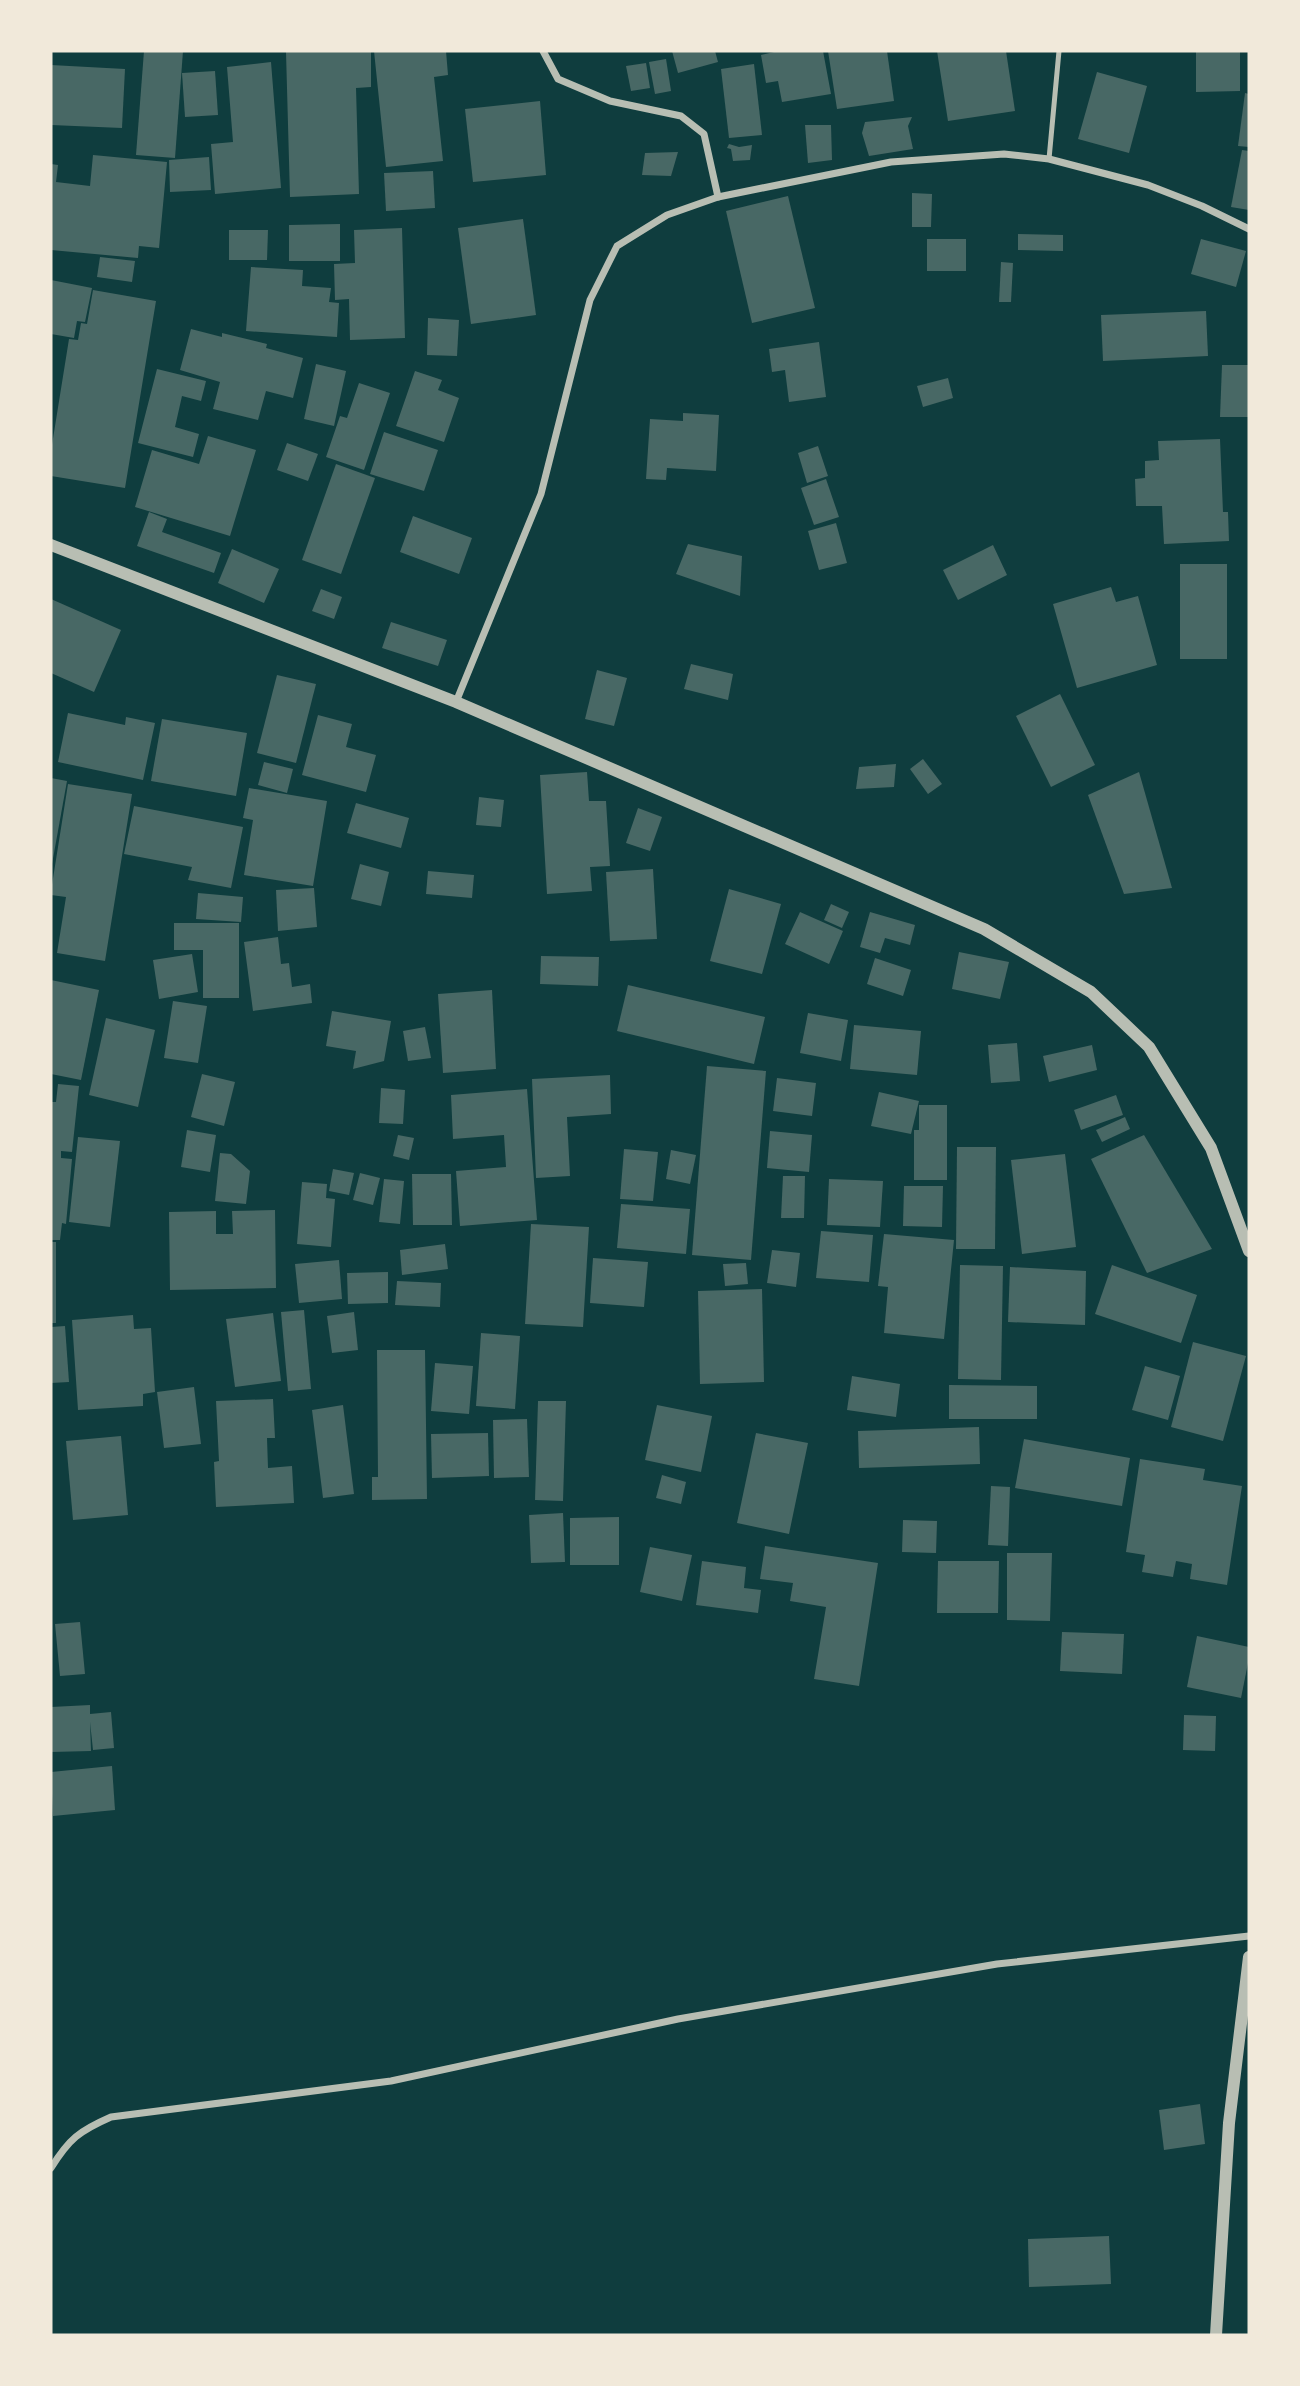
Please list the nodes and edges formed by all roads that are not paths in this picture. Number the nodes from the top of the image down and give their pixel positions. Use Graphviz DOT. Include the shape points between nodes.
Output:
graph roads {
  1 [pos="543,51"];
  2 [pos="1059,51"];
  3 [pos="1049,159"];
  4 [pos="718,197"];
  5 [pos="1249,229"];
  6 [pos="51,545"];
  7 [pos="456,702"];
  8 [pos="1249,1251"];
  9 [pos="1249,1936"];
  10 [pos="1249,1957"];
  11 [pos="51,2168"];
  12 [pos="1216,2335"];
  1 -- 4 [label="street" via="558,79 610,101 681,116 704,134"];
  2 -- 3 [label="lane"];
  3 -- 4 [label="street" via="1004,154 891,162"];
  3 -- 5 [label="street" via="1148,185"];
  4 -- 7 [label="street" via="667,215 617,246 590,300 541,494"];
  6 -- 7 [label="street"];
  7 -- 8 [label="street" via="984,929 1091,992 1149,1046 1211,1148"];
  9 -- 11 [label="street" via="997,1964 678,2019 391,2081 111,2117 82,2130"];
  10 -- 12 [label="street" via="1229,2123"];
}
